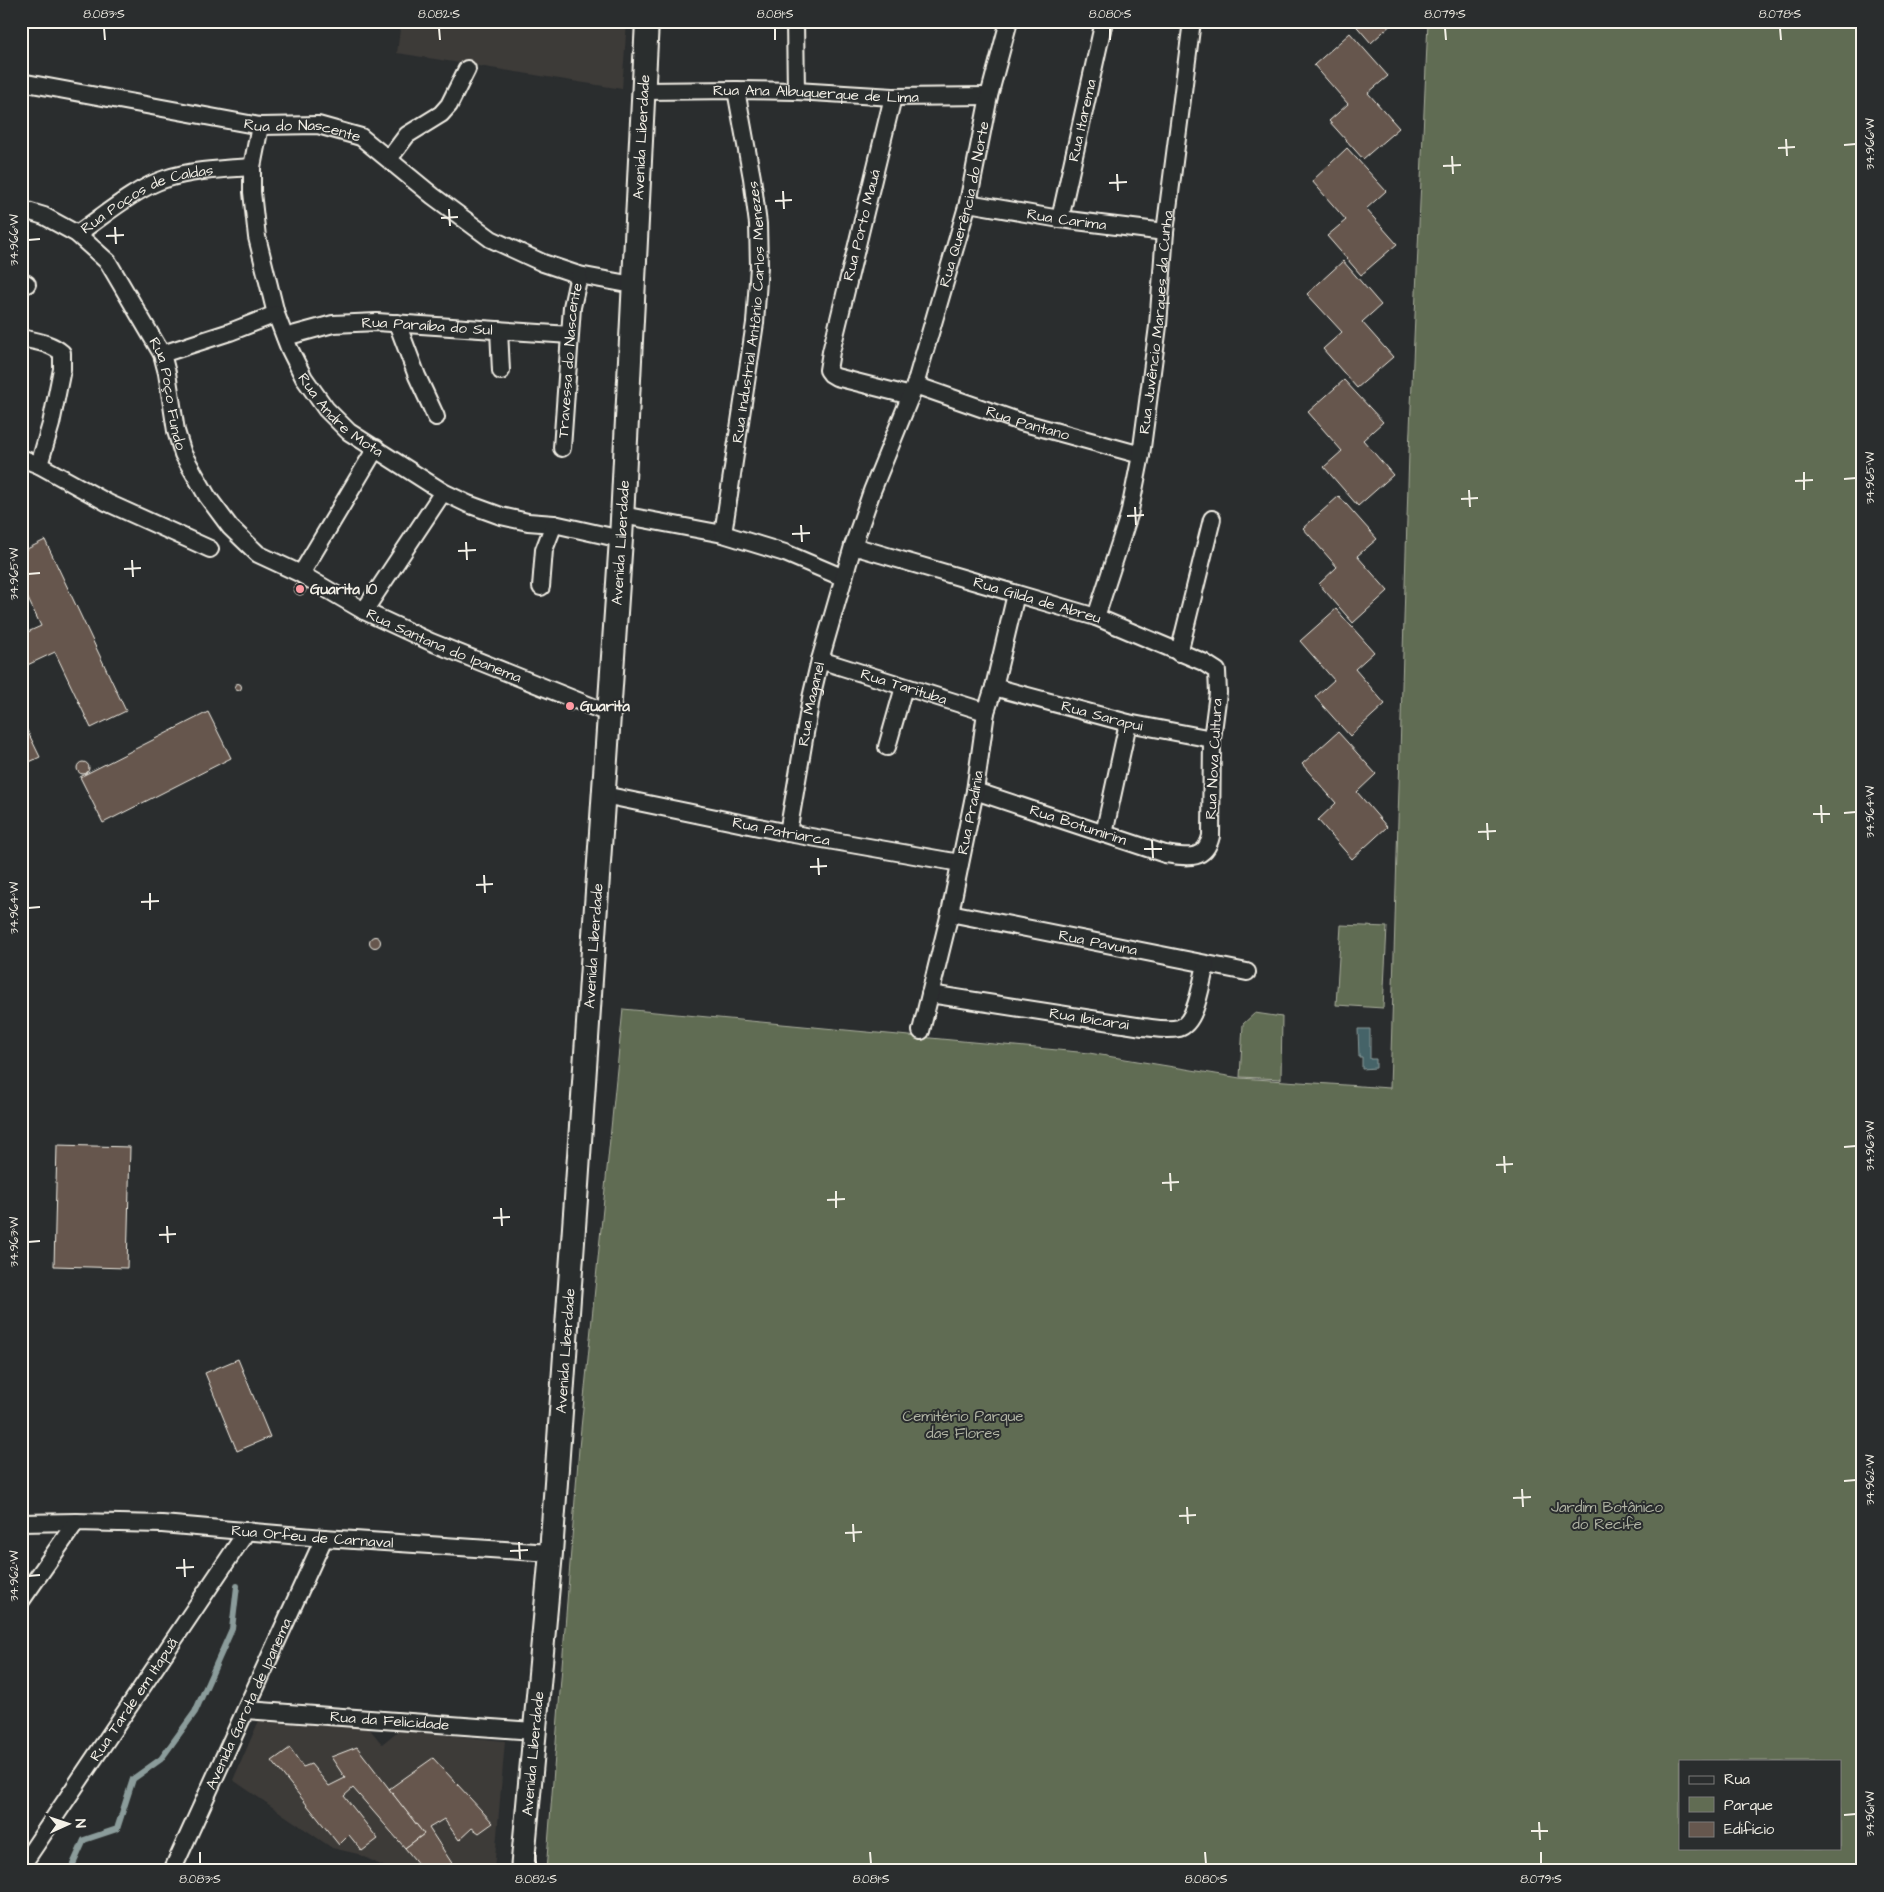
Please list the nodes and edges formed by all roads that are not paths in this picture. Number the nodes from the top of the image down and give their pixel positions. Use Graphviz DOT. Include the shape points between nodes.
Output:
graph roads {
  1 [pos="647,21"];
  2 [pos="795,21"];
  3 [pos="1008,21"];
  4 [pos="1104,21"];
  5 [pos="1192,21"];
  6 [pos="467,69"];
  7 [pos="21,82"];
  8 [pos="736,90"];
  9 [pos="644,91"];
  10 [pos="796,91"];
  11 [pos="989,96"];
  12 [pos="893,97"];
  13 [pos="260,126"];
  14 [pos="389,159"];
  15 [pos="252,167"];
  16 [pos="968,203"];
  17 [pos="21,209"];
  18 [pos="1060,219"];
  19 [pos="1165,232"];
  20 [pos="78,234"];
  21 [pos="579,275"];
  22 [pos="633,285"];
  23 [pos="276,314"];
  24 [pos="396,323"];
  25 [pos="499,330"];
  26 [pos="570,335"];
  27 [pos="285,337"];
  28 [pos="21,338"];
  29 [pos="831,352"];
  30 [pos="162,354"];
  31 [pos="501,371"];
  32 [pos="913,391"];
  33 [pos="436,416"];
  34 [pos="376,448"];
  35 [pos="562,448"];
  36 [pos="1141,455"];
  37 [pos="21,458"];
  38 [pos="39,465"];
  39 [pos="443,492"];
  40 [pos="622,515"];
  41 [pos="1212,518"];
  42 [pos="554,524"];
  43 [pos="723,534"];
  44 [pos="621,539"];
  45 [pos="853,546"];
  46 [pos="210,549"];
  47 [pos="258,554"];
  48 [pos="301,574"];
  49 [pos="844,578"];
  50 [pos="541,587"];
  51 [pos="1016,594"];
  52 [pos="364,611"];
  53 [pos="1096,617"];
  54 [pos="1179,652"];
  55 [pos="820,660"];
  56 [pos="1217,671"];
  57 [pos="904,687"];
  58 [pos="994,687"];
  59 [pos="608,712"];
  60 [pos="986,712"];
  61 [pos="1128,723"];
  62 [pos="1212,739"];
  63 [pos="887,747"];
  64 [pos="975,790"];
  65 [pos="604,795"];
  66 [pos="788,833"];
  67 [pos="1104,834"];
  68 [pos="1208,846"];
  69 [pos="960,864"];
  70 [pos="950,913"];
  71 [pos="1206,965"];
  72 [pos="1247,972"];
  73 [pos="930,994"];
  74 [pos="921,1031"];
  75 [pos="76,1522"];
  76 [pos="21,1523"];
  77 [pos="247,1531"];
  78 [pos="324,1538"];
  79 [pos="550,1553"];
  80 [pos="21,1601"];
  81 [pos="246,1710"];
  82 [pos="534,1731"];
  83 [pos="21,1868"];
  84 [pos="172,1871"];
  85 [pos="522,1871"];
  1 -- 9 [label="main road, Avenida Liberdade"];
  2 -- 10 [label="street"];
  3 -- 11 [label="street, Rua Querência do Norte"];
  4 -- 18 [label="street, Rua Itarema"];
  5 -- 19 [label="street, Rua Juvêncio Marques da Cunha"];
  6 -- 14 [label="street" via="449,105 441,114 407,135"];
  7 -- 13 [label="street, Rua do Nascente"];
  8 -- 9 [label="street, Rua Ana Albuquerque de Lima"];
  8 -- 10 [label="street, Rua Ana Albuquerque de Lima"];
  8 -- 43 [label="street, Rua Industrial Antônio Carlos Menezes" via="752,178 759,266 754,323"];
  9 -- 22 [label="main road, Avenida Liberdade"];
  10 -- 12 [label="street, Rua Ana Albuquerque de Lima"];
  11 -- 12 [label="street, Rua Ana Albuquerque de Lima"];
  11 -- 16 [label="street, Rua Querência do Norte"];
  12 -- 29 [label="street, Rua Porto Mauá"];
  13 -- 14 [label="street, Rua do Nascente" via="318,125 361,137"];
  13 -- 15 [label="street, Rua Andre Mota"];
  14 -- 21 [label="street, Rua do Nascente" via="491,239 543,263"];
  15 -- 20 [label="street, Rua Poços de Caldas" via="211,170 163,179 138,192"];
  15 -- 23 [label="street, Rua Andre Mota" via="257,236"];
  16 -- 18 [label="street, Rua Carima"];
  16 -- 32 [label="street, Rua Querência do Norte"];
  17 -- 20 [label="street, Rua Poços de Caldas" via="44,216"];
  18 -- 19 [label="street, Rua Carima"];
  19 -- 36 [label="street, Rua Juvêncio Marques da Cunha" via="1158,326"];
  20 -- 30 [label="street, Rua Poço Fundo" via="108,262"];
  21 -- 22 [label="street, Rua do Nascente"];
  21 -- 26 [label="street, Travessa do Nascente"];
  22 -- 40 [label="main road, Avenida Liberdade"];
  23 -- 27 [label="street, Rua Andre Mota"];
  23 -- 30 [label="street"];
  24 -- 25 [label="street, Rua Paraíba do Sul"];
  24 -- 27 [label="street, Rua Paraíba do Sul" via="333,324"];
  24 -- 33 [label="street"];
  25 -- 26 [label="street, Rua Paraíba do Sul"];
  25 -- 31 [label="street"];
  26 -- 35 [label="street, Travessa do Nascente"];
  27 -- 34 [label="street, Rua Andre Mota" via="304,378 326,409 349,432"];
  28 -- 38 [label="street" via="49,345 62,353 51,424"];
  29 -- 32 [label="street, Rua Pantano" via="828,370 831,374"];
  30 -- 47 [label="street, Rua Poço Fundo" via="183,454 230,527"];
  32 -- 36 [label="street, Rua Pantano"];
  32 -- 45 [label="street, Rua Maganel"];
  34 -- 39 [label="street, Rua Andre Mota"];
  34 -- 48 [label="street"];
  36 -- 53 [label="street, Rua Juvêncio Marques da Cunha" via="1129,514"];
  37 -- 38 [label="street"];
  38 -- 46 [label="street" via="108,503"];
  39 -- 42 [label="street, Rua Andre Mota" via="502,516"];
  39 -- 52 [label="street"];
  40 -- 43 [label="street"];
  40 -- 44 [label="main road, Avenida Liberdade"];
  41 -- 54 [label="street"];
  42 -- 44 [label="street, Rua Andre Mota"];
  42 -- 50 [label="street" via="544,550"];
  43 -- 49 [label="street" via="785,553"];
  44 -- 59 [label="main road, Avenida Liberdade"];
  45 -- 49 [label="street, Rua Maganel"];
  45 -- 51 [label="street, Rua Gilda de Abreu"];
  47 -- 48 [label="street, Rua Santana do Ipanema"];
  48 -- 52 [label="street, Rua Santana do Ipanema"];
  49 -- 55 [label="street, Rua Maganel"];
  51 -- 53 [label="street, Rua Gilda de Abreu"];
  51 -- 58 [label="street, Rua Pradinia"];
  52 -- 59 [label="street, Rua Santana do Ipanema" via="431,642"];
  53 -- 54 [label="street, Rua Gilda de Abreu"];
  54 -- 56 [label="street, Rua Gilda de Abreu"];
  55 -- 57 [label="street, Rua Tarituba"];
  55 -- 66 [label="street, Rua Maganel"];
  56 -- 62 [label="street, Rua Nova Cultura" via="1218,693"];
  57 -- 60 [label="street, Rua Tarituba"];
  57 -- 63 [label="street"];
  58 -- 60 [label="street, Rua Pradinia"];
  58 -- 61 [label="street, Rua Sarapui"];
  59 -- 65 [label="main road, Avenida Liberdade"];
  60 -- 64 [label="street, Rua Pradinia"];
  61 -- 62 [label="street, Rua Sarapui"];
  61 -- 67 [label="street"];
  62 -- 68 [label="street, Rua Nova Cultura" via="1212,818"];
  64 -- 67 [label="street, Rua Botumirim"];
  64 -- 69 [label="street, Rua Pradinia"];
  65 -- 66 [label="street, Rua Patriarca"];
  65 -- 79 [label="main road, Avenida Liberdade"];
  66 -- 69 [label="street, Rua Patriarca"];
  67 -- 68 [label="street, Rua Botumirim" via="1165,854 1187,857 1199,855"];
  69 -- 70 [label="street, Rua Pradinia"];
  70 -- 71 [label="street, Rua Pavuna"];
  70 -- 73 [label="street, Rua Pradinia"];
  71 -- 72 [label="street, Rua Pavuna"];
  71 -- 73 [label="street, Rua Ibicarai" via="1193,1015 1188,1023 1173,1029"];
  73 -- 74 [label="street, Rua Pradinia"];
  75 -- 76 [label="street, Rua Orfeu de Carnaval"];
  75 -- 77 [label="street, Rua Orfeu de Carnaval" via="162,1524"];
  75 -- 80 [label="street"];
  77 -- 78 [label="street, Rua Orfeu de Carnaval"];
  77 -- 83 [label="street, Rua Tarde em Itapuã"];
  78 -- 79 [label="street, Rua Orfeu de Carnaval"];
  78 -- 81 [label="street, Avenida Garota de Ipanema"];
  79 -- 82 [label="main road, Avenida Liberdade"];
  81 -- 82 [label="street, Rua da Felicidade"];
  81 -- 84 [label="street, Avenida Garota de Ipanema"];
  82 -- 85 [label="main road, Avenida Liberdade"];
}
